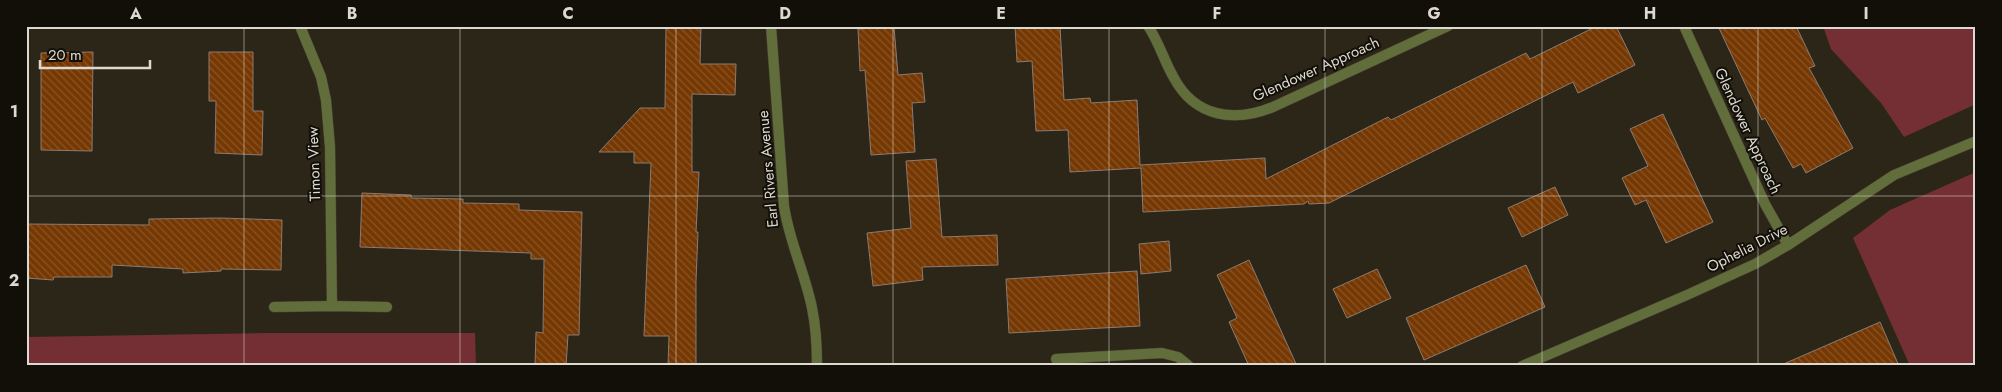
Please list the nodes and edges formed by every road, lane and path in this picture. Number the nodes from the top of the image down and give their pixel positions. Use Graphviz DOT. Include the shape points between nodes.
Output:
graph roads {
  1 [pos="300,26"];
  2 [pos="771,26"];
  3 [pos="1148,26"];
  4 [pos="1448,26"];
  5 [pos="1684,26"];
  6 [pos="1976,141"];
  7 [pos="1788,245"];
  8 [pos="332,306"];
  9 [pos="387,307"];
  10 [pos="274,308"];
  11 [pos="1056,359"];
  12 [pos="1098,362"];
  13 [pos="817,366"];
  14 [pos="1189,366"];
  15 [pos="1522,366"];
  1 -- 8 [label="street, Timon View" via="321,77 326,100 330,147"];
  2 -- 13 [label="street, Earl Rivers Avenue" via="784,206 787,228 812,307"];
  3 -- 4 [label="street, Glendower Approach" via="1173,77 1188,98 1218,114 1232,116 1259,113"];
  5 -- 7 [label="street, Glendower Approach" via="1765,204"];
  6 -- 7 [label="street, Ophelia Drive" via="1894,175"];
  7 -- 15 [label="street, Ophelia Drive" via="1687,295"];
  8 -- 9 [label="street"];
  8 -- 10 [label="street"];
  11 -- 12 [label="street"];
  12 -- 14 [label="street" via="1162,352 1178,357"];
}
